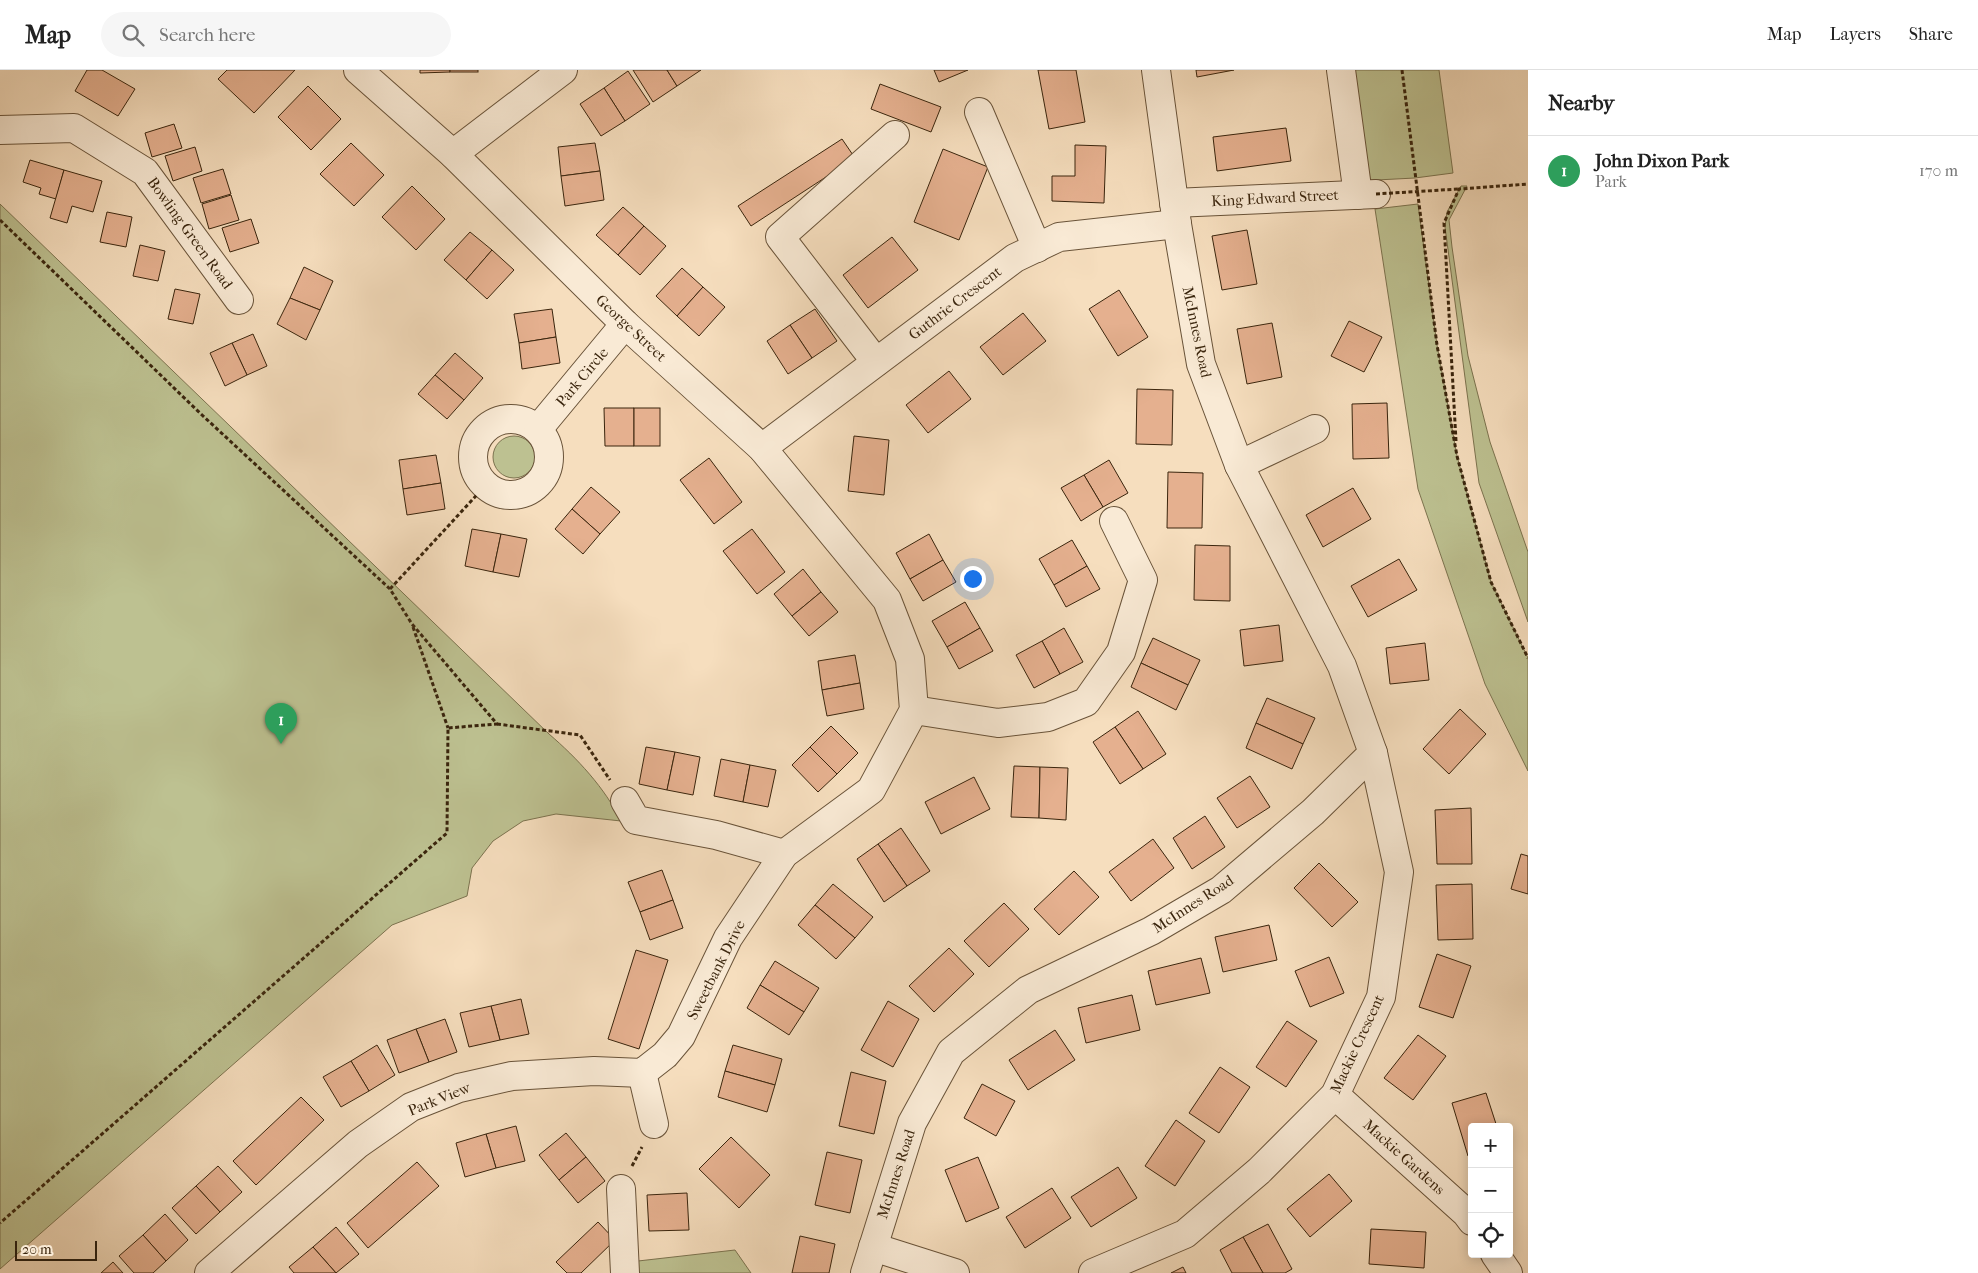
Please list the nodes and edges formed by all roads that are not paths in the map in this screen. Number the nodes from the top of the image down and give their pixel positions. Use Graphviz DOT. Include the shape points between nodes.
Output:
graph roads {
  1 [pos="358,70"];
  2 [pos="563,70"];
  3 [pos="1156,70"];
  4 [pos="1341,70"];
  5 [pos="979,112"];
  6 [pos="0,130"];
  7 [pos="895,136"];
  8 [pos="453,154"];
  9 [pos="1175,214"];
  10 [pos="1037,248"];
  11 [pos="239,300"];
  12 [pos="625,324"];
  13 [pos="876,362"];
  14 [pos="538,429"];
  15 [pos="1315,429"];
  16 [pos="762,448"];
  17 [pos="1239,465"];
  18 [pos="1114,521"];
  19 [pos="914,710"];
  20 [pos="1372,753"];
  21 [pos="625,801"];
  22 [pos="784,854"];
  23 [pos="642,1073"];
  24 [pos="1335,1094"];
  25 [pos="654,1124"];
  26 [pos="621,1189"];
  27 [pos="1468,1216"];
  28 [pos="873,1246"];
  29 [pos="1498,1258"];
  30 [pos="209,1273"];
  31 [pos="625,1273"];
  32 [pos="865,1273"];
  33 [pos="955,1273"];
  34 [pos="1093,1273"];
  35 [pos="1508,1273"];
  1 -- 8 [label="street, George Street"];
  2 -- 8 [label="street"];
  3 -- 9 [label="street"];
  4 -- 9 [label="street, King Edward Street" via="1367,194"];
  5 -- 10 [label="street"];
  6 -- 11 [label="street, Bowling Green Road" via="74,128 145,172"];
  7 -- 13 [label="street" via="780,237"];
  8 -- 12 [label="street, George Street"];
  9 -- 10 [label="street, Guthrie Crescent" via="1059,237"];
  9 -- 17 [label="street, McInnes Road" via="1201,364"];
  10 -- 13 [label="street, Guthrie Crescent" via="1015,258"];
  12 -- 14 [label="street, Park Circle"];
  12 -- 16 [label="street, George Street"];
  13 -- 16 [label="street, Guthrie Crescent"];
  14 -- 14 [label="street" via="549,450 549,466 533,488 510,495 486,485 474,463 474,447 481,433 494,422 506,418 524,420"];
  15 -- 17 [label="street"];
  16 -- 19 [label="street, George Street" via="887,600 910,659"];
  17 -- 20 [label="street, McInnes Road" via="1342,666"];
  18 -- 19 [label="street" via="1143,580 1121,652 1086,702 1048,717 998,723"];
  19 -- 22 [label="street, Sweetbank Drive" via="871,790"];
  20 -- 24 [label="street, Mackie Crescent" via="1399,872 1381,997"];
  20 -- 28 [label="street, McInnes Road" via="1313,812 1221,890 1151,931 1028,990 950,1052 912,1123"];
  21 -- 22 [label="street" via="636,820 716,835"];
  22 -- 23 [label="street, Sweetbank Drive" via="728,938 682,1036"];
  23 -- 25 [label="street"];
  23 -- 30 [label="street, Park View" via="512,1076 459,1088 412,1107 358,1144"];
  24 -- 27 [label="street, Mackie Gardens"];
  24 -- 34 [label="street, Mackie Crescent" via="1259,1171 1185,1234"];
  26 -- 31 [label="street"];
  28 -- 32 [label="street, McInnes Road"];
  28 -- 33 [label="street"];
  29 -- 35 [label="street"];
}
